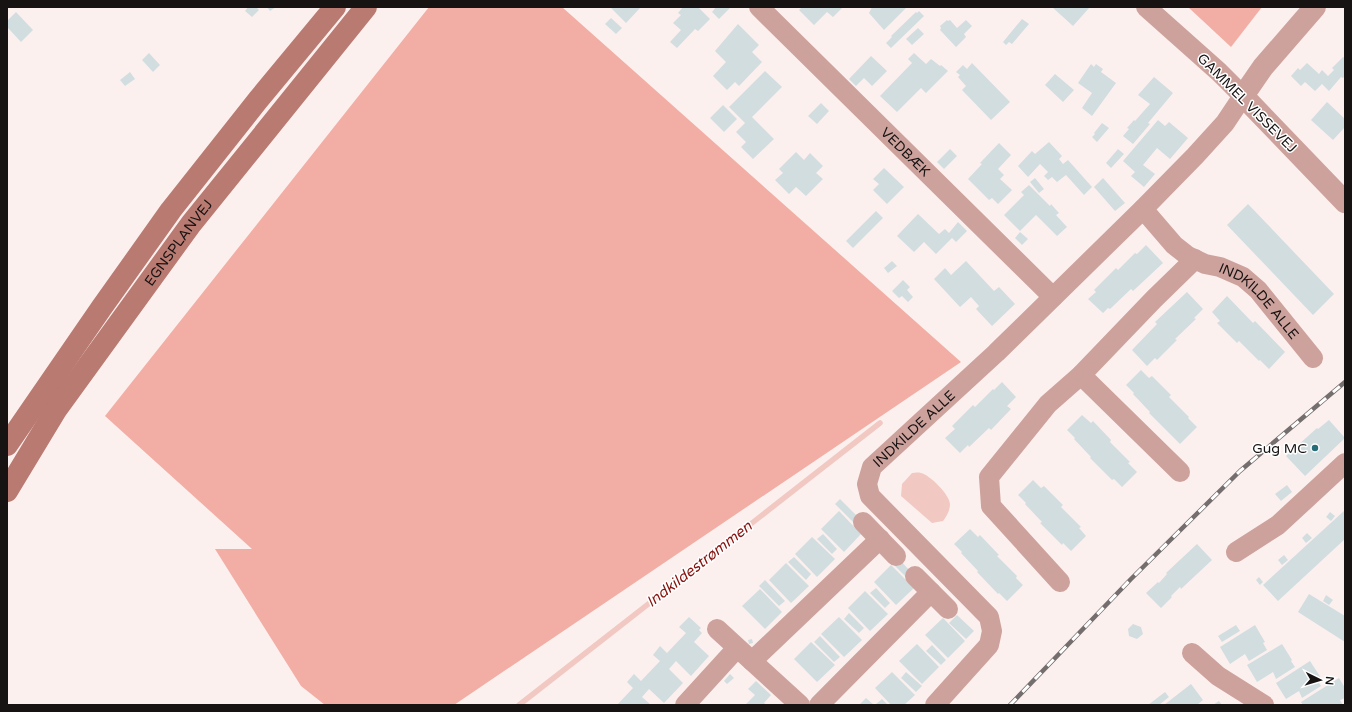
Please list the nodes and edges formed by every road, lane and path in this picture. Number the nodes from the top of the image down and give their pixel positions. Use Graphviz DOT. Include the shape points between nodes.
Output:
graph roads {
  1 [pos="335,7"];
  2 [pos="366,7"];
  3 [pos="759,7"];
  4 [pos="1146,7"];
  5 [pos="1316,7"];
  6 [pos="1243,96"];
  7 [pos="1345,202"];
  8 [pos="1143,209"];
  9 [pos="1195,259"];
  10 [pos="1053,297"];
  11 [pos="1313,358"];
  12 [pos="1081,375"];
  13 [pos="7,445"];
  14 [pos="1345,462"];
  15 [pos="1180,472"];
  16 [pos="7,491"];
  17 [pos="863,522"];
  18 [pos="880,539"];
  19 [pos="1236,552"];
  20 [pos="896,556"];
  21 [pos="915,576"];
  22 [pos="1060,582"];
  23 [pos="931,592"];
  24 [pos="948,609"];
  25 [pos="717,629"];
  26 [pos="737,648"];
  27 [pos="1192,652"];
  28 [pos="752,661"];
  29 [pos="685,705"];
  30 [pos="800,705"];
  31 [pos="819,705"];
  32 [pos="935,705"];
  33 [pos="1264,705"];
  1 -- 13 [label="main road, EGNSPLANVEJ" via="171,210"];
  2 -- 16 [label="main road, EGNSPLANVEJ" via="191,224 56,410"];
  3 -- 10 [label="street, VEDBÆK"];
  4 -- 6 [label="street, GAMMEL VISSEVEJ"];
  5 -- 6 [label="street" via="1263,67"];
  6 -- 7 [label="street, GAMMEL VISSEVEJ"];
  6 -- 8 [label="street, INDKILDE ALLE" via="1225,123"];
  8 -- 9 [label="street, INDKILDE ALLE" via="1174,244"];
  8 -- 10 [label="street, INDKILDE ALLE"];
  9 -- 11 [label="street, INDKILDE ALLE" via="1243,276 1258,290"];
  9 -- 12 [label="street"];
  10 -- 32 [label="street, INDKILDE ALLE" via="872,467 867,484 870,496 989,618 992,631 989,645"];
  12 -- 15 [label="street"];
  12 -- 22 [label="street" via="1048,404 988,477 991,506"];
  14 -- 19 [label="street" via="1278,525"];
  17 -- 18 [label="street"];
  18 -- 20 [label="street"];
  18 -- 28 [label="street"];
  21 -- 23 [label="street"];
  23 -- 24 [label="street"];
  23 -- 31 [label="street"];
  25 -- 26 [label="street"];
  26 -- 28 [label="street"];
  26 -- 29 [label="street"];
  27 -- 33 [label="street" via="1218,676"];
  28 -- 30 [label="street"];
}
